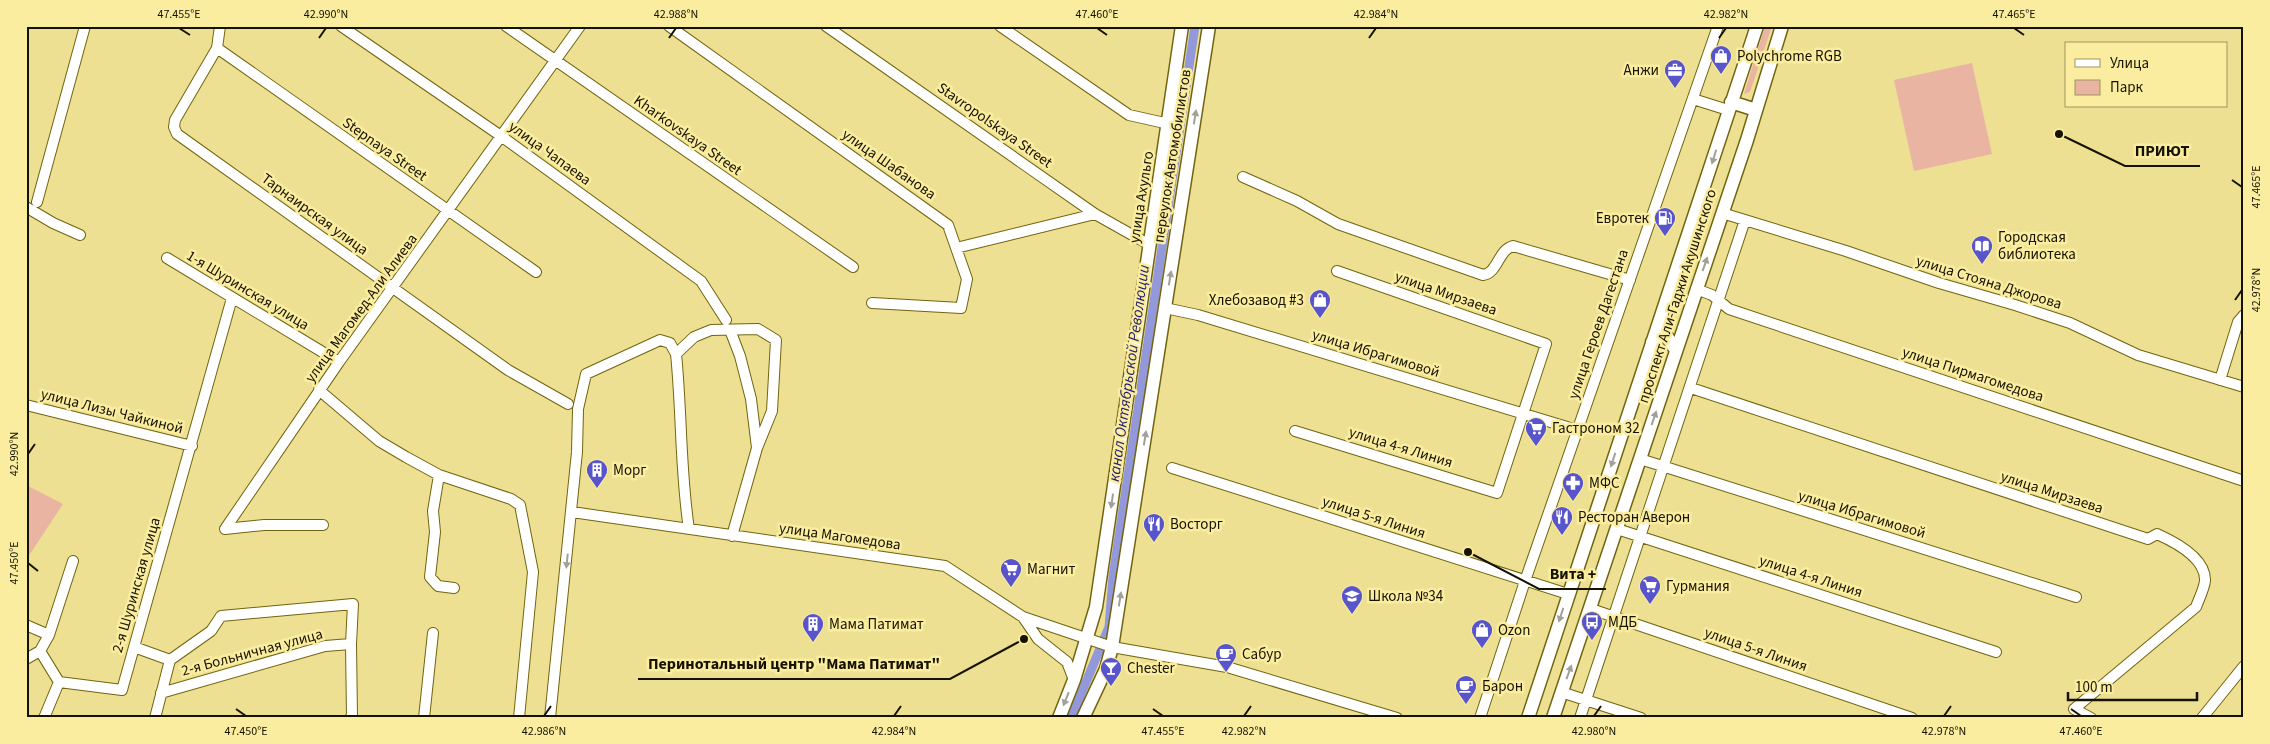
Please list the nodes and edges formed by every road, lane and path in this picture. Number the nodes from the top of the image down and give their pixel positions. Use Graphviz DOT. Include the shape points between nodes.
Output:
graph roads {
  1 [pos="86,26"];
  2 [pos="220,26"];
  3 [pos="342,26"];
  4 [pos="506,26"];
  5 [pos="580,26"];
  6 [pos="669,26"];
  7 [pos="826,26"];
  8 [pos="1000,26"];
  9 [pos="1182,26"];
  10 [pos="1209,26"];
  11 [pos="1718,26"];
  12 [pos="1757,26"];
  13 [pos="1782,26"];
  14 [pos="217,48"];
  15 [pos="555,61"];
  16 [pos="1693,99"];
  17 [pos="1730,106"];
  18 [pos="1756,110"];
  19 [pos="1169,124"];
  20 [pos="501,136"];
  21 [pos="1243,177"];
  22 [pos="36,202"];
  23 [pos="26,207"];
  24 [pos="448,212"];
  25 [pos="1722,213"];
  26 [pos="1095,214"];
  27 [pos="1745,220"];
  28 [pos="80,235"];
  29 [pos="1150,245"];
  30 [pos="956,248"];
  31 [pos="167,258"];
  32 [pos="852,267"];
  33 [pos="1337,271"];
  34 [pos="536,272"];
  35 [pos="1630,280"];
  36 [pos="393,288"];
  37 [pos="1696,288"];
  38 [pos="232,298"];
  39 [pos="872,303"];
  40 [pos="1719,303"];
  41 [pos="1165,308"];
  42 [pos="2244,315"];
  43 [pos="728,325"];
  44 [pos="1652,342"];
  45 [pos="1676,349"];
  46 [pos="676,354"];
  47 [pos="339,362"];
  48 [pos="2220,380"];
  49 [pos="2244,387"];
  50 [pos="1691,388"];
  51 [pos="319,390"];
  52 [pos="568,404"];
  53 [pos="26,405"];
  54 [pos="1524,413"];
  55 [pos="1577,430"];
  56 [pos="1296,431"];
  57 [pos="192,446"];
  58 [pos="757,448"];
  59 [pos="1640,459"];
  60 [pos="1664,467"];
  61 [pos="1172,468"];
  62 [pos="440,475"];
  63 [pos="2244,481"];
  64 [pos="572,512"];
  65 [pos="323,525"];
  66 [pos="689,529"];
  67 [pos="1617,529"];
  68 [pos="732,536"];
  69 [pos="1641,537"];
  70 [pos="73,561"];
  71 [pos="1525,581"];
  72 [pos="454,588"];
  73 [pos="1568,594"];
  74 [pos="2076,597"];
  75 [pos="1591,609"];
  76 [pos="1023,617"];
  77 [pos="1615,617"];
  78 [pos="26,625"];
  79 [pos="433,633"];
  80 [pos="49,635"];
  81 [pos="1090,639"];
  82 [pos="351,644"];
  83 [pos="134,647"];
  84 [pos="1112,647"];
  85 [pos="40,651"];
  86 [pos="1996,652"];
  87 [pos="26,659"];
  88 [pos="170,660"];
  89 [pos="2244,666"];
  90 [pos="1074,680"];
  91 [pos="59,682"];
  92 [pos="1562,692"];
  93 [pos="161,693"];
  94 [pos="1586,700"];
  95 [pos="2073,714"];
  96 [pos="351,717"];
  97 [pos="44,718"];
  98 [pos="154,718"];
  99 [pos="424,718"];
  100 [pos="519,718"];
  101 [pos="550,718"];
  102 [pos="1058,718"];
  103 [pos="1083,718"];
  104 [pos="1397,718"];
  105 [pos="1480,718"];
  106 [pos="1528,718"];
  107 [pos="1553,718"];
  108 [pos="1580,718"];
  109 [pos="1641,718"];
  110 [pos="1912,718"];
  111 [pos="2091,718"];
  112 [pos="2202,718"];
  1 -- 22 [label="street"];
  2 -- 14 [label="street"];
  3 -- 20 [label="street, улица Чапаева"];
  4 -- 15 [label="street, Kharkovskaya Street"];
  5 -- 15 [label="street, улица Магомед-Али Алиева"];
  6 -- 30 [label="street, улица Шабанова" via="948,225"];
  7 -- 26 [label="street, Stavropolskaya Street"];
  8 -- 19 [label="street" via="1129,115"];
  9 -- 19 [label="main road, улица Ахульго"];
  41 -- 10 [label="main road, переулок Автомобилистов, one-way"];
  11 -- 16 [label="street, улица Героев Дагестана"];
  12 -- 17 [label="main road, проспект Али-Гаджи Акушинского"];
  13 -- 18 [label="main road, проспект Али-Гаджи Акушинского"];
  14 -- 24 [label="street, Stepnaya Street"];
  14 -- 36 [label="street, Тарнаирская улица" via="174,120 177,134"];
  15 -- 20 [label="street, улица Магомед-Али Алиева"];
  15 -- 32 [label="street, Kharkovskaya Street"];
  16 -- 17 [label="street"];
  16 -- 35 [label="street, улица Героев Дагестана"];
  17 -- 18 [label="main road"];
  17 -- 44 [label="main road, проспект Али-Гаджи Акушинского, one-way"];
  18 -- 25 [label="main road, проспект Али-Гаджи Акушинского"];
  19 -- 29 [label="main road, улица Ахульго"];
  20 -- 24 [label="street, улица Магомед-Али Алиева"];
  20 -- 43 [label="street, улица Чапаева" via="701,281"];
  21 -- 35 [label="street" via="1345,227 1483,275 1491,272 1503,252 1513,246"];
  23 -- 28 [label="street"];
  24 -- 34 [label="street, Stepnaya Street"];
  24 -- 36 [label="street, улица Магомед-Али Алиева"];
  25 -- 27 [label="street, улица Стояна Джорова"];
  37 -- 25 [label="main road, проспект Али-Гаджи Акушинского, one-way"];
  26 -- 29 [label="street, Stavropolskaya Street"];
  26 -- 30 [label="street"];
  27 -- 40 [label="street"];
  27 -- 48 [label="street, улица Стояна Джорова" via="2070,323 2138,355"];
  29 -- 81 [label="main road, улица Ахульго, one-way"];
  30 -- 39 [label="street, улица Шабанова" via="967,279 961,308"];
  31 -- 38 [label="street, 1-я Шуринская улица"];
  33 -- 54 [label="street, улица Мирзаева" via="1546,344"];
  35 -- 55 [label="street, улица Героев Дагестана"];
  36 -- 47 [label="street, улица Магомед-Али Алиева"];
  36 -- 52 [label="street, Тарнаирская улица" via="508,370"];
  37 -- 40 [label="street, улица Пирмагомедова" via="1712,295"];
  37 -- 45 [label="main road, проспект Али-Гаджи Акушинского"];
  38 -- 47 [label="street, 1-я Шуринская улица"];
  38 -- 57 [label="street, 2-я Шуринская улица"];
  40 -- 50 [label="street"];
  40 -- 63 [label="street, улица Пирмагомедова"];
  41 -- 54 [label="street, улица Ибрагимовой" via="1198,315"];
  84 -- 41 [label="main road, переулок Автомобилистов, one-way"];
  42 -- 48 [label="street" via="2238,322"];
  43 -- 46 [label="street" via="694,337"];
  43 -- 58 [label="street, улица Чапаева" via="751,399"];
  43 -- 58 [label="street" via="758,330 776,340 772,411"];
  44 -- 45 [label="main road" via="1662,336 1668,338"];
  44 -- 73 [label="main road, проспект Али-Гаджи Акушинского, one-way"];
  59 -- 45 [label="main road, проспект Али-Гаджи Акушинского, one-way"];
  46 -- 64 [label="street" via="670,342 660,340 586,374 578,409"];
  46 -- 66 [label="street" via="683,488"];
  47 -- 51 [label="street, улица Магомед-Али Алиева"];
  48 -- 49 [label="street, улица Стояна Джорова"];
  50 -- 60 [label="street"];
  50 -- 95 [label="street, улица Мирзаева" via="2148,540 2157,534 2197,559 2204,570 2205,582 2196,607"];
  51 -- 62 [label="street" via="379,441"];
  51 -- 65 [label="street, улица Магомед-Али Алиева" via="225,529"];
  53 -- 57 [label="street, улица Лизы Чайкиной"];
  54 -- 55 [label="street, улица Ибрагимовой"];
  54 -- 56 [label="street, улица 4-я Линия" via="1497,493"];
  55 -- 71 [label="street, улица Героев Дагестана"];
  57 -- 83 [label="street, 2-я Шуринская улица"];
  58 -- 68 [label="street"];
  59 -- 60 [label="street, улица Ибрагимовой"];
  59 -- 67 [label="main road, проспект Али-Гаджи Акушинского"];
  60 -- 69 [label="street"];
  60 -- 74 [label="street, улица Ибрагимовой"];
  61 -- 71 [label="street, улица 5-я Линия"];
  62 -- 72 [label="street" via="433,511 435,532 430,578 438,586"];
  62 -- 100 [label="street" via="520,505 534,572"];
  64 -- 66 [label="street, улица Магомедова"];
  64 -- 101 [label="street, one-way"];
  66 -- 68 [label="street, улица Магомедова"];
  67 -- 69 [label="street, улица 4-я Линия"];
  67 -- 75 [label="main road, проспект Али-Гаджи Акушинского"];
  68 -- 76 [label="street, улица Магомедова" via="945,566"];
  69 -- 77 [label="street"];
  69 -- 86 [label="street, улица 4-я Линия"];
  70 -- 80 [label="street"];
  71 -- 73 [label="street, улица 5-я Линия"];
  71 -- 105 [label="street, улица Героев Дагестана"];
  73 -- 106 [label="main road, проспект Али-Гаджи Акушинского, one-way"];
  75 -- 77 [label="street, улица 5-я Линия"];
  92 -- 75 [label="main road, проспект Али-Гаджи Акушинского, one-way"];
  76 -- 81 [label="street, улица Магомедова"];
  76 -- 90 [label="street" via="1038,639 1066,662"];
  77 -- 94 [label="street"];
  77 -- 110 [label="street, улица 5-я Линия"];
  78 -- 80 [label="street"];
  79 -- 99 [label="street"];
  80 -- 85 [label="street"];
  81 -- 84 [label="street, улица Магомедова"];
  81 -- 90 [label="main road, улица Ахульго"];
  82 -- 88 [label="street" via="353,604 221,616 211,632"];
  82 -- 93 [label="street, 2-я Больничная улица" via="325,646"];
  82 -- 96 [label="street"];
  83 -- 88 [label="street"];
  83 -- 91 [label="street, 2-я Шуринская улица" via="122,690"];
  84 -- 103 [label="main road, переулок Автомобилистов" via="1106,669"];
  84 -- 104 [label="street" via="1227,667"];
  85 -- 87 [label="street"];
  85 -- 91 [label="street"];
  88 -- 93 [label="street"];
  89 -- 112 [label="street"];
  90 -- 102 [label="main road, one-way"];
  91 -- 97 [label="street"];
  92 -- 94 [label="street"];
  92 -- 107 [label="main road, проспект Али-Гаджи Акушинского"];
  93 -- 98 [label="street"];
  94 -- 108 [label="street"];
  94 -- 109 [label="street"];
  95 -- 111 [label="street"];
}
